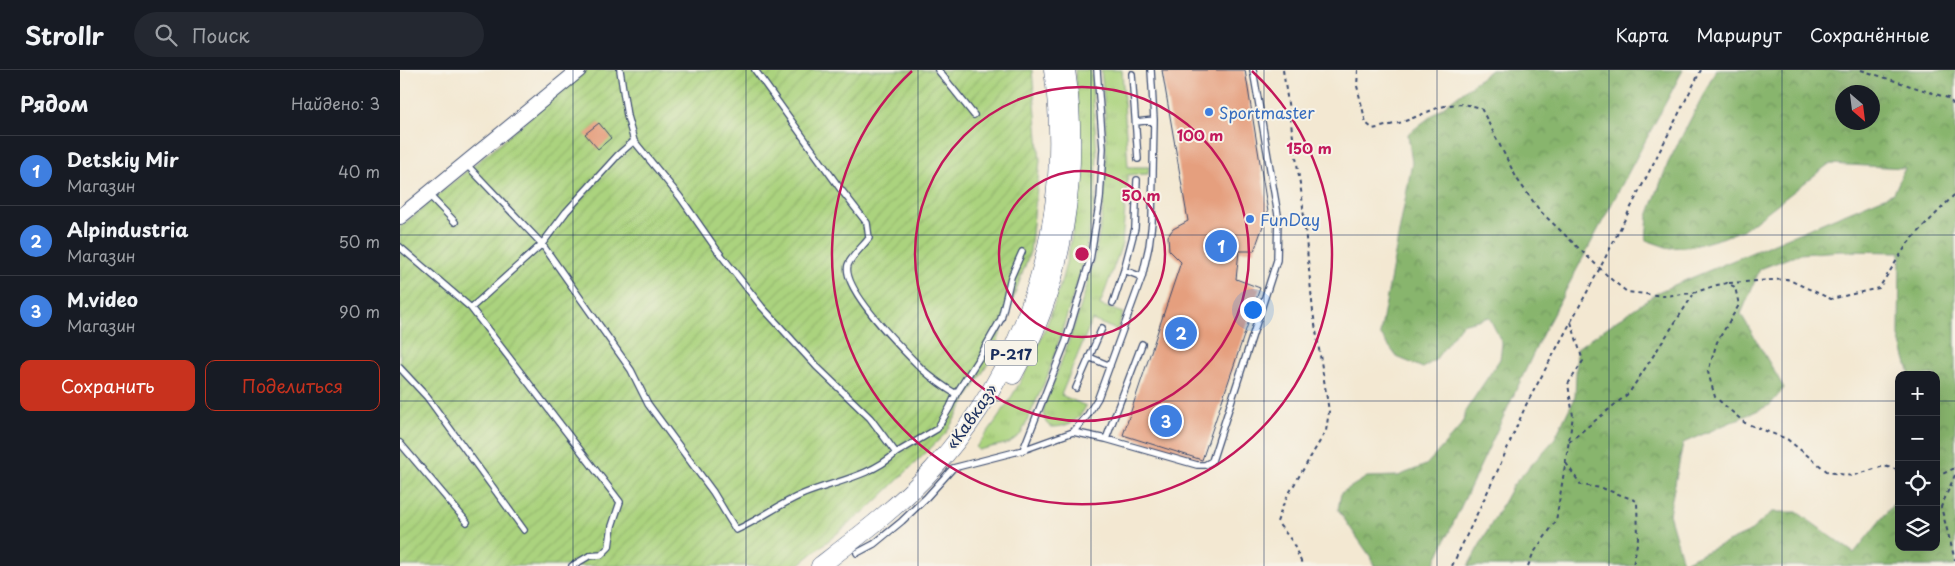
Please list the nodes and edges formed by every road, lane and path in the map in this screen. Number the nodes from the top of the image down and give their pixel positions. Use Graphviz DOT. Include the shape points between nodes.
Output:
graph roads {
  1 [pos="579,70"];
  2 [pos="620,70"];
  3 [pos="755,70"];
  4 [pos="938,70"];
  5 [pos="1053,70"];
  6 [pos="1066,70"];
  7 [pos="1097,70"];
  8 [pos="1151,70"];
  9 [pos="1253,70"];
  10 [pos="1282,70"];
  11 [pos="1358,70"];
  12 [pos="1701,70"];
  13 [pos="1861,70"];
  14 [pos="1132,74"];
  15 [pos="1955,106"];
  16 [pos="974,115"];
  17 [pos="1154,120"];
  18 [pos="1136,122"];
  19 [pos="634,141"];
  20 [pos="1138,159"];
  21 [pos="466,164"];
  22 [pos="1136,180"];
  23 [pos="428,194"];
  24 [pos="1955,194"];
  25 [pos="400,217"];
  26 [pos="455,222"];
  27 [pos="542,244"];
  28 [pos="400,247"];
  29 [pos="1022,252"];
  30 [pos="1600,268"];
  31 [pos="1124,270"];
  32 [pos="1142,277"];
  33 [pos="1727,283"];
  34 [pos="1694,293"];
  35 [pos="1112,303"];
  36 [pos="471,308"];
  37 [pos="1570,322"];
  38 [pos="1102,328"];
  39 [pos="1142,344"];
  40 [pos="1089,357"];
  41 [pos="1110,366"];
  42 [pos="400,368"];
  43 [pos="1076,388"];
  44 [pos="956,394"];
  45 [pos="1073,432"];
  46 [pos="1106,439"];
  47 [pos="1569,442"];
  48 [pos="400,443"];
  49 [pos="1023,450"];
  50 [pos="896,453"];
  51 [pos="1565,462"];
  52 [pos="1955,468"];
  53 [pos="1895,469"];
  54 [pos="1940,475"];
  55 [pos="1955,475"];
  56 [pos="467,522"];
  57 [pos="524,530"];
  58 [pos="857,553"];
  59 [pos="1955,560"];
  60 [pos="572,566"];
  61 [pos="820,566"];
  62 [pos="839,566"];
  63 [pos="1302,566"];
  64 [pos="1452,566"];
  65 [pos="1528,566"];
  66 [pos="1633,566"];
  1 -- 21 [label="street"];
  2 -- 19 [label="lane"];
  3 -- 44 [label="lane" via="867,223 869,238 848,264 847,275 852,286 864,305 923,370"];
  4 -- 16 [label="lane"];
  5 -- 61 [label="main road, «Кавказ» / Р-217" via="1058,129 1054,214 1036,289 1006,363 979,409 932,470 908,495"];
  6 -- 58 [label="main road, «Кавказ» / Р-217" via="1071,130 1066,216 1059,254 1034,332 996,405 968,442 922,494"];
  7 -- 49 [label="lane" via="1103,148 1100,199 1090,260 1066,341"];
  8 -- 17 [label="lane"];
  9 -- 46 [label="lane" via="1278,216 1277,260 1212,461 1197,465"];
  10 -- 63 [label="path" via="1302,197 1313,312 1329,412 1326,431 1285,500 1277,522 1292,541"];
  11 -- 30 [label="path" via="1356,86 1366,123 1373,129 1399,123 1443,105 1470,104 1481,108 1517,179 1540,211"];
  12 -- 30 [label="path"];
  13 -- 15 [label="path" via="1948,98"];
  14 -- 18 [label="lane"];
  17 -- 18 [label="lane"];
  17 -- 32 [label="lane" via="1152,222"];
  18 -- 20 [label="lane"];
  19 -- 27 [label="lane" via="618,154 566,212"];
  19 -- 50 [label="lane" via="762,307 870,418"];
  21 -- 23 [label="street"];
  21 -- 27 [label="lane"];
  22 -- 31 [label="lane" via="1135,228"];
  23 -- 25 [label="street"];
  23 -- 26 [label="lane"];
  24 -- 33 [label="path" via="1908,243 1879,288 1830,299 1787,279"];
  27 -- 36 [label="lane"];
  27 -- 50 [label="lane" via="631,370 648,404 713,492 736,530 800,495 868,470"];
  28 -- 36 [label="lane"];
  29 -- 44 [label="lane" via="1011,277 1000,318 980,358"];
  30 -- 34 [label="path" via="1627,292 1664,296"];
  30 -- 37 [label="path"];
  31 -- 32 [label="lane"];
  31 -- 35 [label="lane"];
  32 -- 41 [label="lane"];
  33 -- 34 [label="path"];
  33 -- 53 [label="path" via="1735,287 1739,305 1716,342 1708,372 1715,397 1745,423 1787,439 1828,472 1852,476 1884,466"];
  34 -- 47 [label="path" via="1629,393"];
  36 -- 60 [label="lane" via="620,502 609,547 600,555 589,556"];
  37 -- 47 [label="path" via="1583,361 1568,384 1573,416"];
  37 -- 64 [label="path" via="1526,405"];
  38 -- 40 [label="lane"];
  39 -- 46 [label="lane"];
  40 -- 41 [label="lane"];
  40 -- 43 [label="lane"];
  41 -- 45 [label="lane" via="1098,398"];
  42 -- 57 [label="lane" via="427,397"];
  44 -- 50 [label="lane" via="937,429"];
  45 -- 46 [label="lane"];
  45 -- 49 [label="lane"];
  47 -- 51 [label="path"];
  48 -- 56 [label="lane"];
  49 -- 58 [label="lane" via="953,468 902,521 874,544"];
  51 -- 65 [label="path" via="1556,521"];
  51 -- 66 [label="path" via="1581,485 1602,488 1637,501 1638,538"];
  52 -- 54 [label="path"];
  55 -- 59 [label="path" via="1940,507"];
  58 -- 62 [label="main road, «Кавказ» / Р-217"];
}
